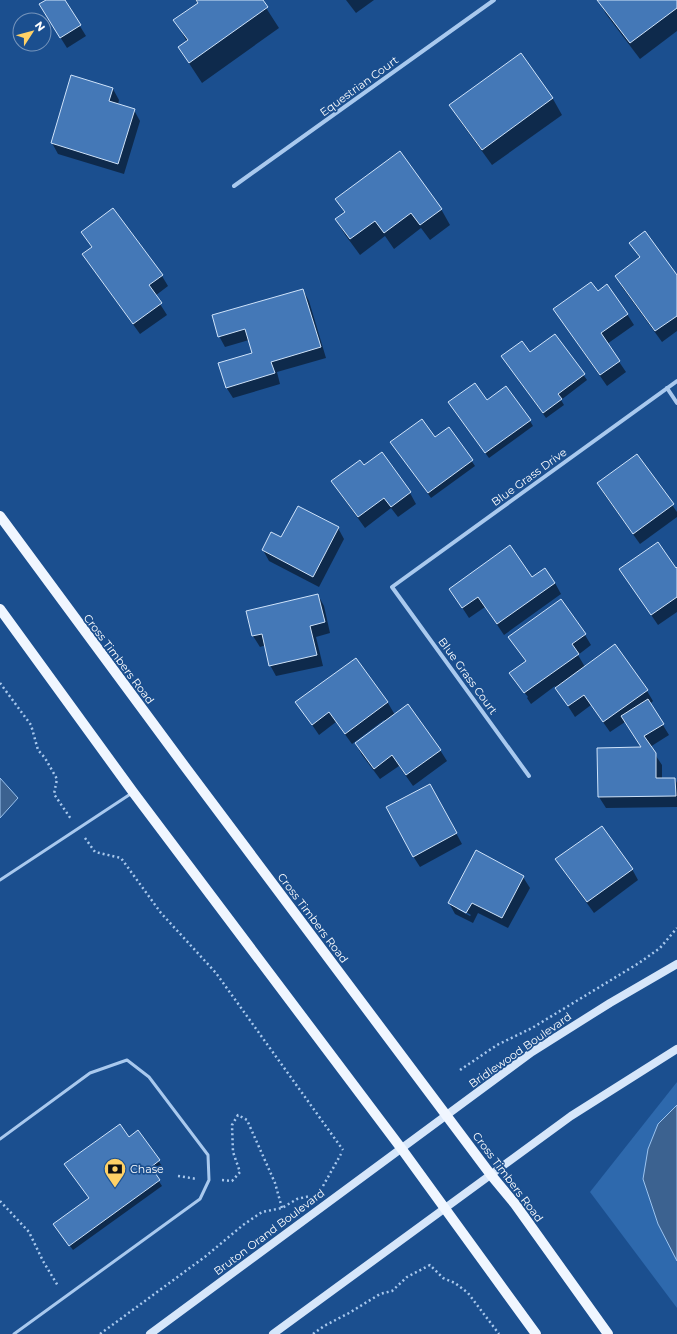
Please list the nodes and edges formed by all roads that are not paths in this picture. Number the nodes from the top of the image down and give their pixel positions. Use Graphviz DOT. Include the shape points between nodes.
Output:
graph roads {
  1 [pos="494,0"];
  2 [pos="234,186"];
  3 [pos="677,381"];
  4 [pos="667,388"];
  5 [pos="677,403"];
  6 [pos="0,516"];
  7 [pos="392,587"];
  8 [pos="0,609"];
  9 [pos="529,776"];
  10 [pos="133,792"];
  11 [pos="0,880"];
  12 [pos="677,964"];
  13 [pos="677,1049"];
  14 [pos="447,1115"];
  15 [pos="0,1139"];
  16 [pos="401,1148"];
  17 [pos="491,1175"];
  18 [pos="445,1208"];
  19 [pos="14,1334"];
  20 [pos="150,1334"];
  21 [pos="273,1334"];
  22 [pos="536,1334"];
  23 [pos="608,1334"];
  1 -- 2 [label="street, Equestrian Court"];
  3 -- 4 [label="street, Blue Grass Drive"];
  4 -- 5 [label="street"];
  4 -- 7 [label="street, Blue Grass Drive"];
  6 -- 14 [label="main road, Cross Timbers Road"];
  7 -- 9 [label="street, Blue Grass Court"];
  8 -- 10 [label="main road"];
  10 -- 11 [label="lane"];
  10 -- 16 [label="main road"];
  12 -- 14 [label="main road, Bridlewood Boulevard" via="532,1052"];
  13 -- 17 [label="main road" via="571,1116"];
  14 -- 16 [label="main road, Bridlewood Boulevard"];
  14 -- 17 [label="main road, Cross Timbers Road"];
  15 -- 19 [label="lane" via="90,1073 127,1060 149,1077 208,1155 209,1180 200,1199"];
  16 -- 18 [label="main road"];
  16 -- 20 [label="main road, Bruton Orand Boulevard"];
  17 -- 18 [label="main road"];
  17 -- 23 [label="main road, Cross Timbers Road" via="515,1204"];
  18 -- 21 [label="main road"];
  18 -- 22 [label="main road"];
}
